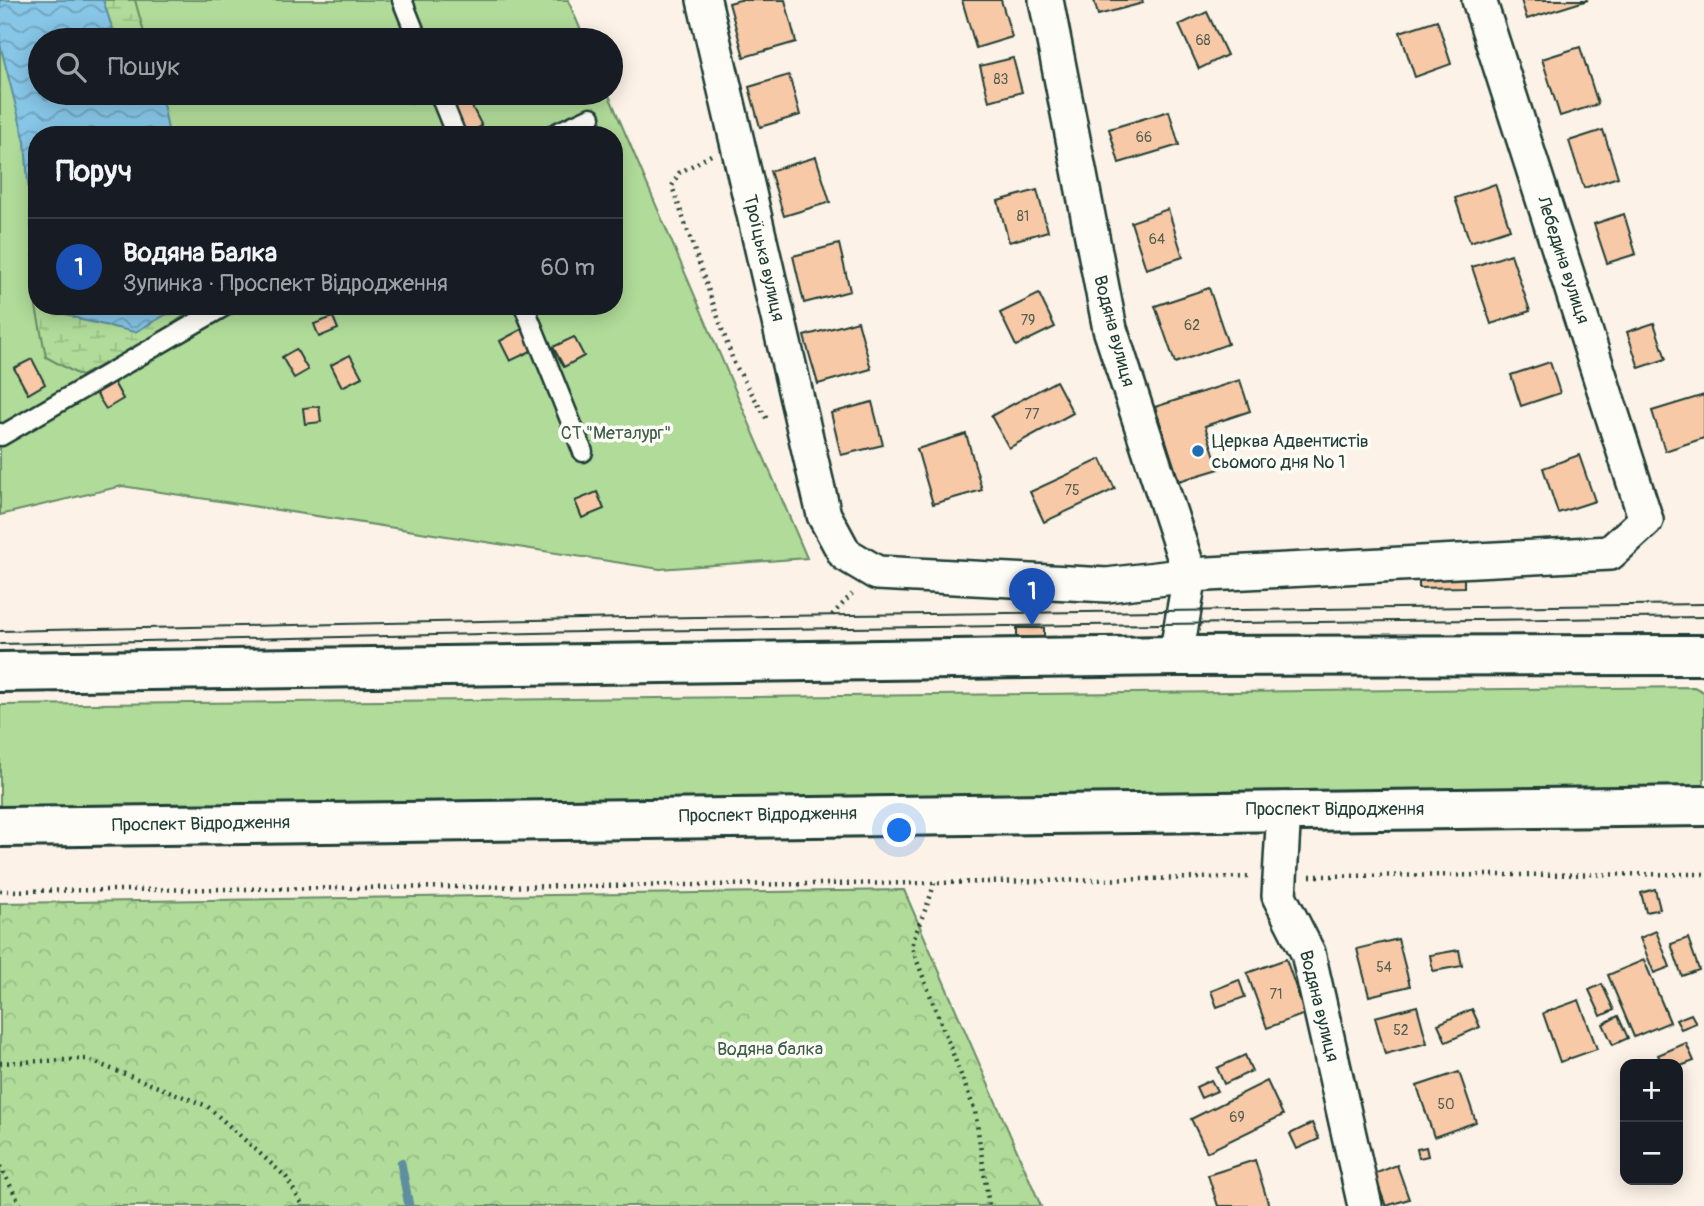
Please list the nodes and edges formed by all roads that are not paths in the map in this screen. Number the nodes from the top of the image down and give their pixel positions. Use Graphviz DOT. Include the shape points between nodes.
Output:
graph roads {
  1 [pos="402,0"];
  2 [pos="704,0"];
  3 [pos="1046,0"];
  4 [pos="1479,0"];
  5 [pos="413,28"];
  6 [pos="444,105"];
  7 [pos="592,117"];
  8 [pos="452,126"];
  9 [pos="572,126"];
  10 [pos="209,315"];
  11 [pos="528,315"];
  12 [pos="0,433"];
  13 [pos="583,452"];
  14 [pos="1646,520"];
  15 [pos="1190,575"];
  16 [pos="1704,655"];
  17 [pos="1176,656"];
  18 [pos="0,673"];
  19 [pos="1704,806"];
  20 [pos="1284,809"];
  21 [pos="0,827"];
  22 [pos="1365,1206"];
  1 -- 5 [label="lane"];
  2 -- 15 [label="street, Троїцька вулиця" via="824,515 845,554 877,573 1107,585"];
  3 -- 15 [label="street, Водяна вулиця" via="1110,329"];
  4 -- 14 [label="street, Лебедина вулиця"];
  6 -- 8 [label="lane"];
  7 -- 9 [label="lane"];
  10 -- 12 [label="lane"];
  11 -- 13 [label="lane"];
  14 -- 15 [label="street, Троїцька вулиця" via="1610,553"];
  15 -- 17 [label="street, Водяна вулиця"];
  16 -- 17 [label="main road"];
  17 -- 18 [label="main road"];
  19 -- 20 [label="main road, Проспект Відродження"];
  20 -- 21 [label="main road, Проспект Відродження"];
  20 -- 22 [label="street, Водяна вулиця" via="1279,896 1308,953"];
}
